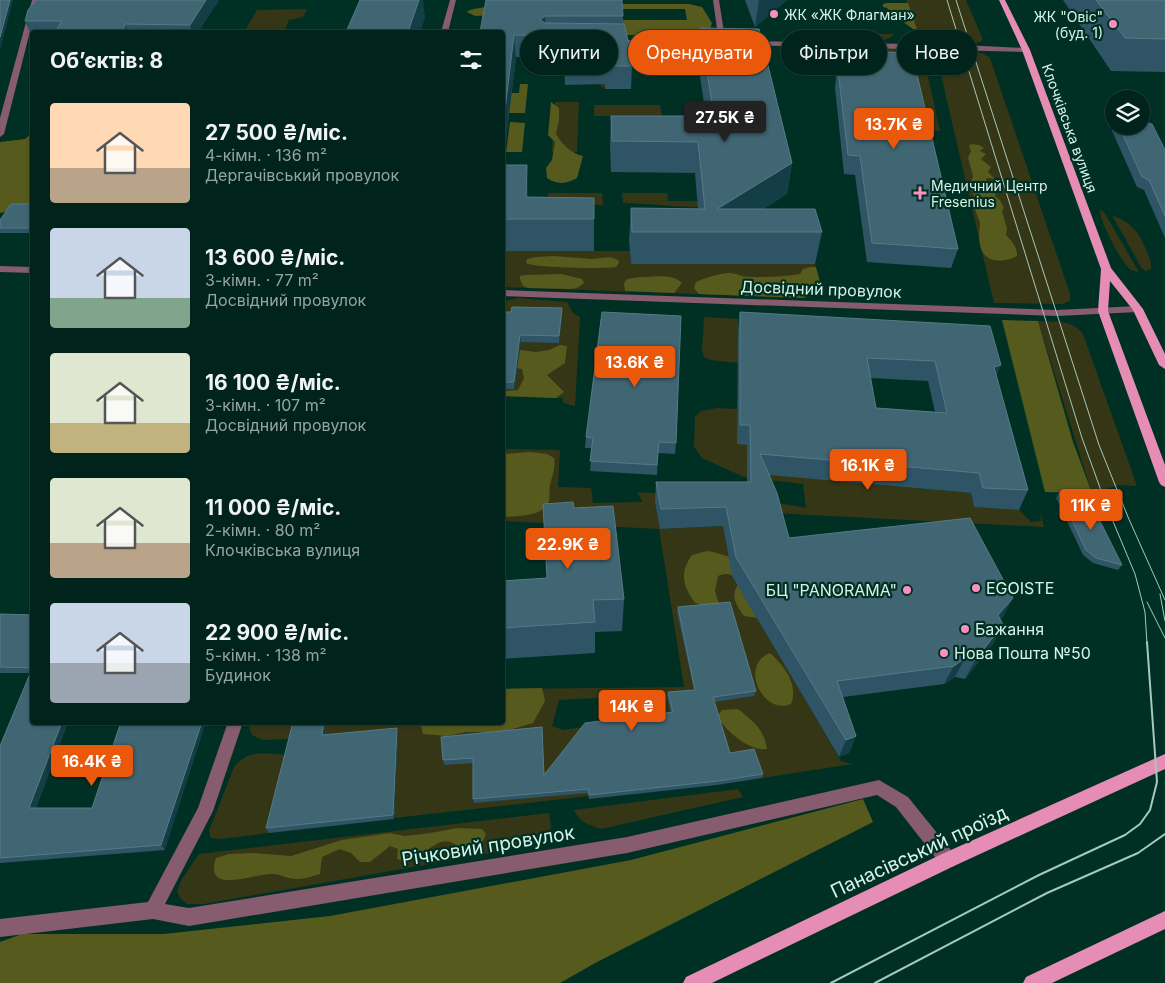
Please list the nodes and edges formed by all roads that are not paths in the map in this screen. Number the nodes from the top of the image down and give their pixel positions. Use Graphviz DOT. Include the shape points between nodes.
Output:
graph roads {
  1 [pos="35,0"];
  2 [pos="453,0"];
  3 [pos="716,0"];
  4 [pos="1002,0"];
  5 [pos="445,30"];
  6 [pos="726,30"];
  7 [pos="771,44"];
  8 [pos="1026,50"];
  9 [pos="0,134"];
  10 [pos="1106,268"];
  11 [pos="0,269"];
  12 [pos="30,270"];
  13 [pos="505,293"];
  14 [pos="1138,308"];
  15 [pos="1103,311"];
  16 [pos="1165,365"];
  17 [pos="1165,482"];
  18 [pos="235,725"];
  19 [pos="1165,761"];
  20 [pos="948,860"];
  21 [pos="153,910"];
  22 [pos="1165,920"];
  23 [pos="0,928"];
  24 [pos="692,983"];
  25 [pos="1032,983"];
  1 -- 9 [label="street"];
  2 -- 5 [label="street"];
  3 -- 6 [label="street"];
  4 -- 8 [label="main road, Клочківська вулиця"];
  7 -- 8 [label="street"];
  8 -- 10 [label="main road, Клочківська вулиця"];
  10 -- 14 [label="main road, Клочківська вулиця"];
  10 -- 15 [label="main road, Клочківська вулиця"];
  11 -- 12 [label="street"];
  13 -- 15 [label="street, Досвідний провулок" via="1057,313"];
  14 -- 15 [label="street, Досвідний провулок"];
  14 -- 16 [label="main road, Клочківська вулиця"];
  15 -- 17 [label="main road, Клочківська вулиця"];
  18 -- 21 [label="street" via="205,811"];
  19 -- 20 [label="main road, Панасівський проїзд"];
  20 -- 21 [label="street, Річковий провулок" via="902,802 879,787 627,845 190,917"];
  20 -- 24 [label="main road, Панасівський проїзд"];
  21 -- 23 [label="street, Річковий провулок"];
  22 -- 25 [label="main road"];
}
